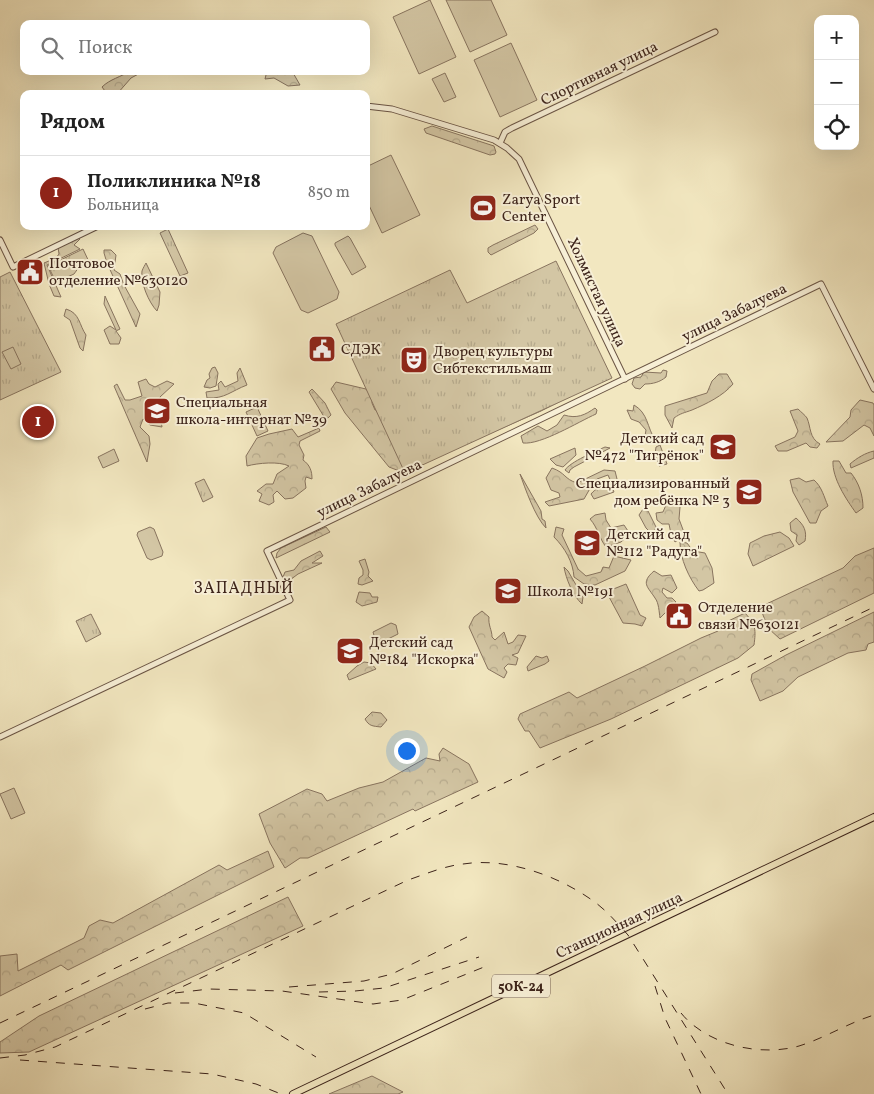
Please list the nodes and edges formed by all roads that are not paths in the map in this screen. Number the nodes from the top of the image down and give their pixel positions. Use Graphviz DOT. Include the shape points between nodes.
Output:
graph roads {
  1 [pos="715,32"];
  2 [pos="370,106"];
  3 [pos="500,142"];
  4 [pos="90,230"];
  5 [pos="0,240"];
  6 [pos="624,379"];
  7 [pos="874,389"];
  8 [pos="0,737"];
  9 [pos="874,817"];
  10 [pos="293,1094"];
  1 -- 3 [label="street, Спортивная улица" via="512,128 505,132"];
  2 -- 3 [label="street" via="392,109"];
  3 -- 6 [label="street, Холмистая улица" via="524,168"];
  4 -- 5 [label="street" via="13,268"];
  6 -- 7 [label="street, улица Забалуева" via="821,284"];
  6 -- 8 [label="street, улица Забалуева" via="266,551 290,600"];
  9 -- 10 [label="main road, Станционная улица / 50К-24"];
}
